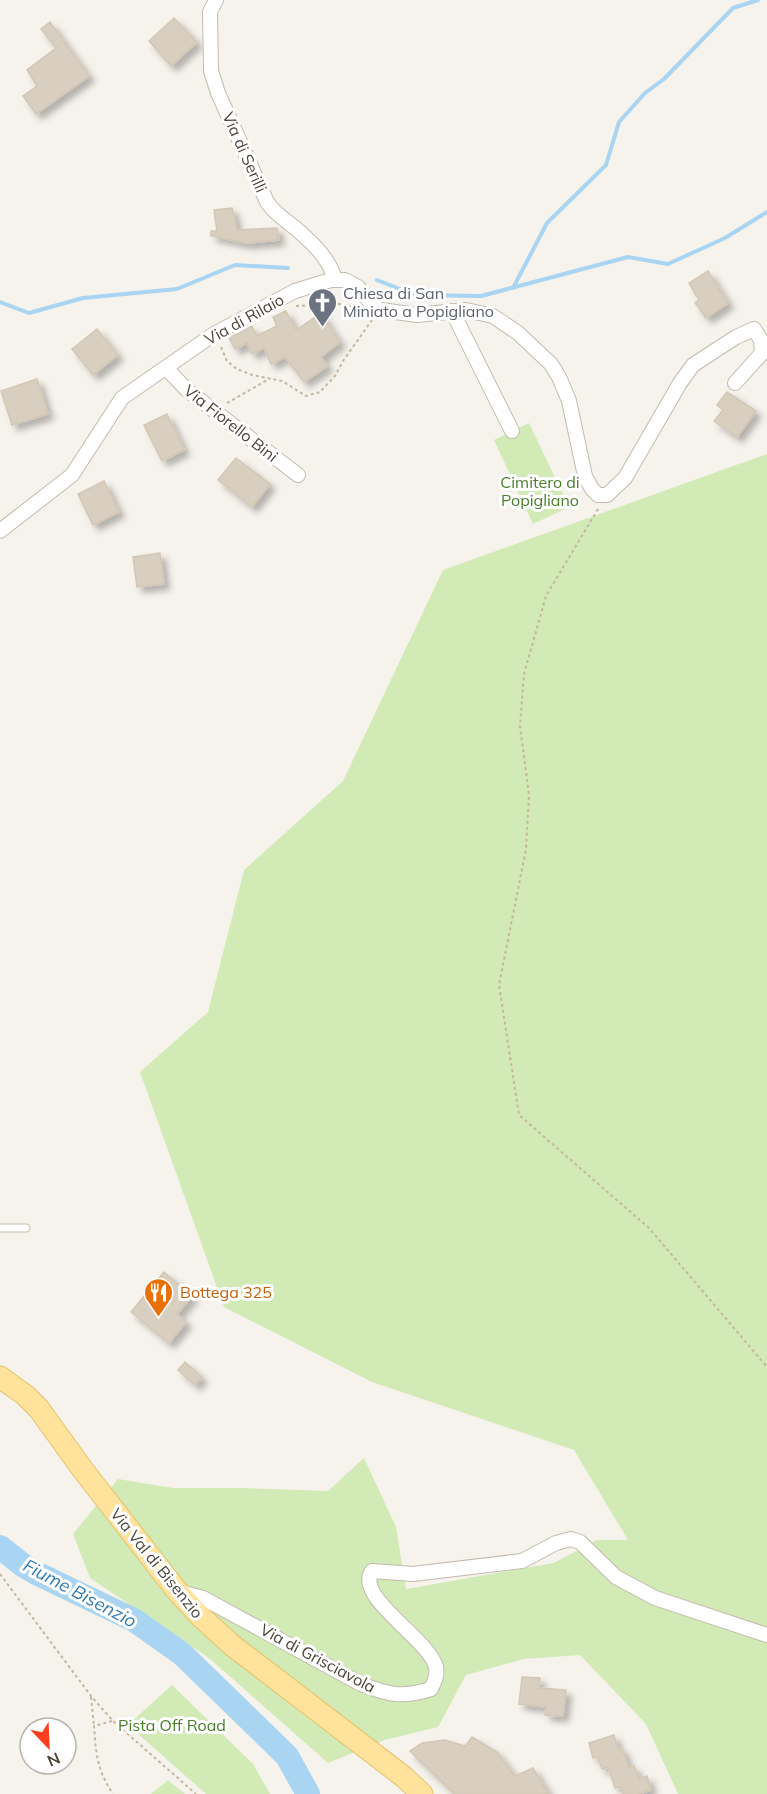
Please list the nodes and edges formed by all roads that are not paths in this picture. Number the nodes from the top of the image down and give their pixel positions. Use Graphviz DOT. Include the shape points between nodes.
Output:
graph roads {
  1 [pos="216,0"];
  2 [pos="335,280"];
  3 [pos="452,311"];
  4 [pos="767,323"];
  5 [pos="754,329"];
  6 [pos="166,368"];
  7 [pos="735,383"];
  8 [pos="512,431"];
  9 [pos="298,475"];
  10 [pos="0,531"];
  11 [pos="0,1228"];
  12 [pos="26,1228"];
  13 [pos="0,1377"];
  14 [pos="177,1591"];
  15 [pos="767,1635"];
  16 [pos="422,1794"];
  1 -- 2 [label="street, Via di Serilli" via="210,12 210,50 218,93 272,210 303,235 332,268"];
  2 -- 3 [label="street" via="358,287 376,307 417,315"];
  2 -- 6 [label="street, Via di Rilaio" via="295,291 214,334"];
  3 -- 5 [label="street" via="493,316 551,364 569,401 585,476 598,495 607,495 625,478 693,365"];
  3 -- 8 [label="street"];
  4 -- 5 [label="street"];
  5 -- 7 [label="street" via="761,340 762,353"];
  6 -- 9 [label="street, Via Fiorello Bini" via="187,390"];
  6 -- 10 [label="street, Via di Rilaio" via="123,398 72,475"];
  11 -- 12 [label="lane"];
  13 -- 14 [label="main road, Via Val di Bisenzio" via="39,1409"];
  14 -- 15 [label="street, Via di Grisciavola" via="202,1598 361,1683 401,1695 431,1689 436,1668 424,1646 375,1597 368,1575 372,1571 413,1574 522,1561 571,1539 580,1542 616,1577 655,1598"];
  14 -- 16 [label="main road, Via Val di Bisenzio" via="233,1646"];
}
